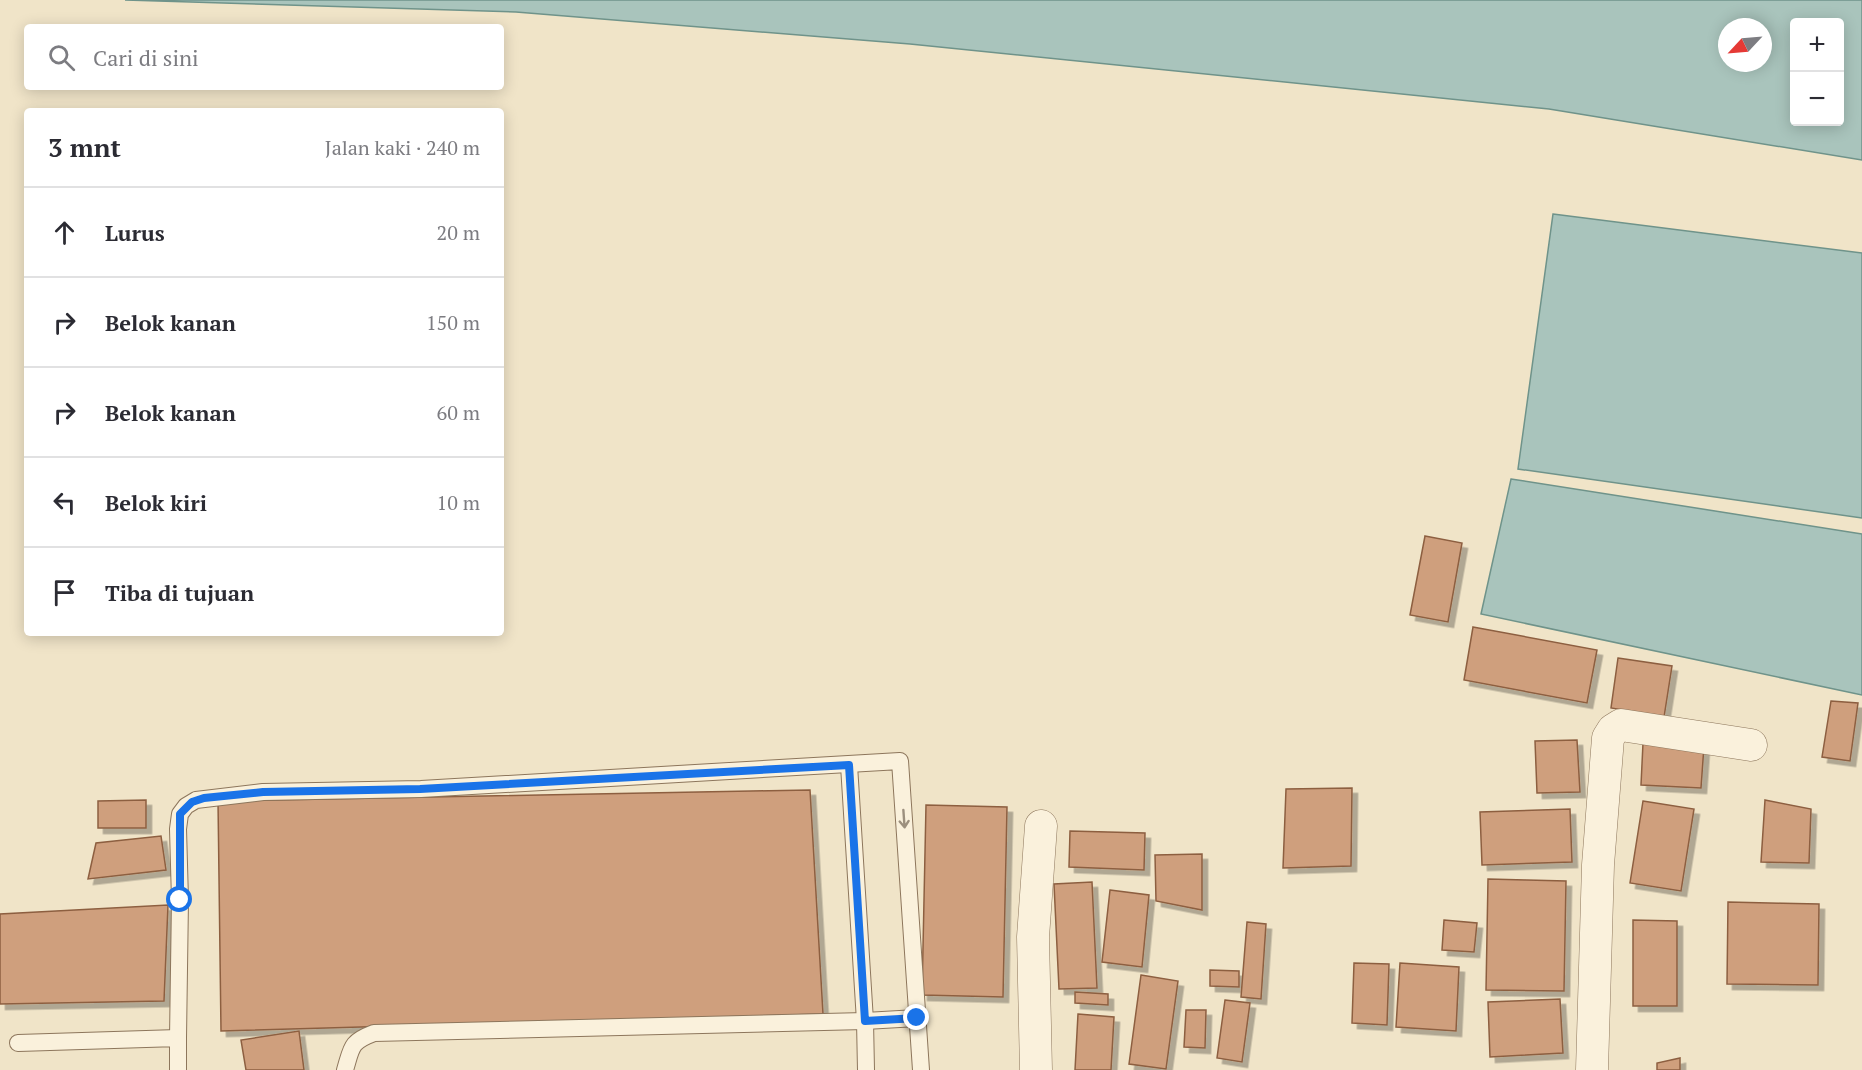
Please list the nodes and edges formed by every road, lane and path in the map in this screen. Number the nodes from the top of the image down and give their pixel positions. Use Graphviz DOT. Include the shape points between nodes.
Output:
graph roads {
  1 [pos="1751,745"];
  2 [pos="849,765"];
  3 [pos="1041,826"];
  4 [pos="917,1018"];
  5 [pos="865,1021"];
  6 [pos="178,1038"];
  7 [pos="18,1043"];
  8 [pos="178,1070"];
  9 [pos="345,1070"];
  10 [pos="866,1070"];
  11 [pos="921,1070"];
  12 [pos="1036,1070"];
  13 [pos="1592,1070"];
  1 -- 13 [label="street" via="1621,725 1608,738"];
  2 -- 4 [label="lane, one-way" via="900,761"];
  2 -- 5 [label="lane"];
  2 -- 6 [label="lane" via="420,789 263,792 196,800 186,806 179,822"];
  3 -- 12 [label="street" via="1033,937"];
  4 -- 5 [label="lane"];
  4 -- 11 [label="lane"];
  5 -- 9 [label="lane" via="375,1033 360,1038 353,1046"];
  5 -- 10 [label="lane"];
  6 -- 7 [label="lane"];
  6 -- 8 [label="lane"];
}
